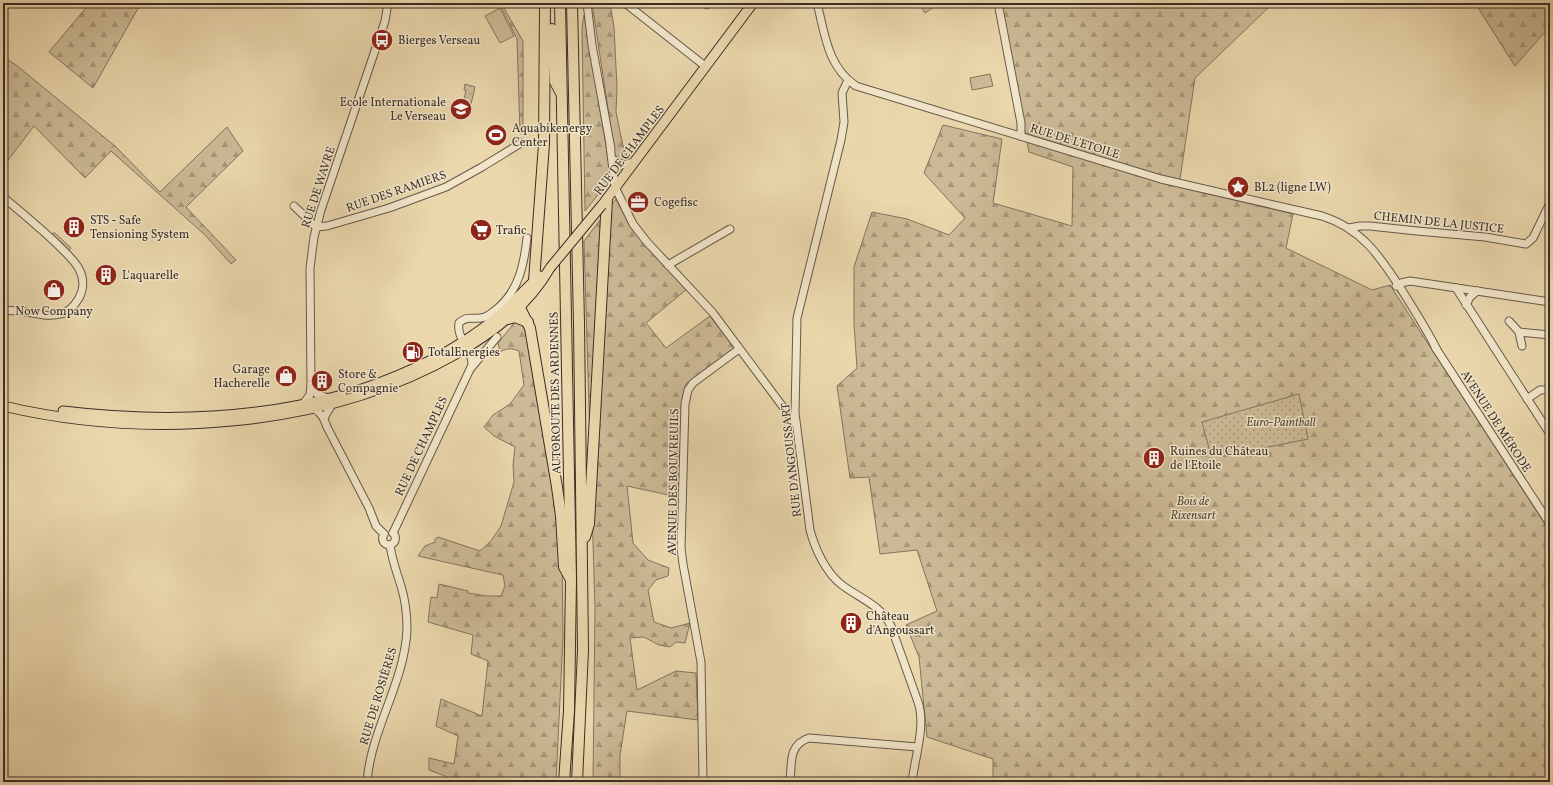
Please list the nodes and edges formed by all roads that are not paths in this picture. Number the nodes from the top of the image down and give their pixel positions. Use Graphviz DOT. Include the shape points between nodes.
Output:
graph roads {
  1 [pos="388,3"];
  2 [pos="545,3"];
  3 [pos="550,3"];
  4 [pos="560,3"];
  5 [pos="572,3"];
  6 [pos="587,3"];
  7 [pos="625,3"];
  8 [pos="753,3"];
  9 [pos="817,3"];
  10 [pos="998,3"];
  11 [pos="705,66"];
  12 [pos="848,80"];
  13 [pos="562,95"];
  14 [pos="1022,136"];
  15 [pos="521,143"];
  16 [pos="610,145"];
  17 [pos="614,160"];
  18 [pos="634,162"];
  19 [pos="621,179"];
  20 [pos="615,187"];
  21 [pos="3,197"];
  22 [pos="604,202"];
  23 [pos="1550,203"];
  24 [pos="294,206"];
  25 [pos="316,227"];
  26 [pos="1349,228"];
  27 [pos="730,229"];
  28 [pos="527,238"];
  29 [pos="537,253"];
  30 [pos="668,265"];
  31 [pos="543,273"];
  32 [pos="1397,286"];
  33 [pos="1456,288"];
  34 [pos="1477,291"];
  35 [pos="1550,302"];
  36 [pos="1466,305"];
  37 [pos="520,308"];
  38 [pos="3,311"];
  39 [pos="508,319"];
  40 [pos="1509,321"];
  41 [pos="528,322"];
  42 [pos="1519,332"];
  43 [pos="1550,334"];
  44 [pos="497,338"];
  45 [pos="465,344"];
  46 [pos="1522,346"];
  47 [pos="739,349"];
  48 [pos="470,370"];
  49 [pos="311,385"];
  50 [pos="1550,390"];
  51 [pos="1527,399"];
  52 [pos="3,400"];
  53 [pos="332,401"];
  54 [pos="303,404"];
  55 [pos="314,405"];
  56 [pos="3,406"];
  57 [pos="16,406"];
  58 [pos="324,418"];
  59 [pos="795,423"];
  60 [pos="1550,434"];
  61 [pos="1550,524"];
  62 [pos="393,533"];
  63 [pos="384,534"];
  64 [pos="390,545"];
  65 [pos="582,547"];
  66 [pos="571,579"];
  67 [pos="917,747"];
  68 [pos="367,782"];
  69 [pos="564,782"];
  70 [pos="577,782"];
  71 [pos="703,782"];
  72 [pos="790,782"];
  73 [pos="912,782"];
  1 -- 25 [label="street, RUE DE WAVRE" via="385,21"];
  2 -- 29 [label="highway" via="544,144"];
  3 -- 13 [label="highway" via="555,82"];
  4 -- 13 [label="highway, AUTOROUTE DES ARDENNES"];
  5 -- 65 [label="highway, AUTOROUTE DES ARDENNES"];
  6 -- 16 [label="street"];
  7 -- 11 [label="street"];
  8 -- 11 [label="main road, RUE DE CHAMPLES"];
  9 -- 12 [label="street, RUE DE L'ETOILE" via="833,60"];
  10 -- 14 [label="street"];
  11 -- 18 [label="main road, RUE DE CHAMPLES"];
  12 -- 14 [label="street, RUE DE L'ETOILE" via="869,91"];
  12 -- 59 [label="street, RUE D'ANGOUSSART" via="842,93 844,122 841,140 797,318"];
  13 -- 66 [label="highway, AUTOROUTE DES ARDENNES"];
  14 -- 26 [label="street, RUE DE L'ETOILE" via="1161,179 1322,216"];
  15 -- 25 [label="street, RUE DES RAMIERS" via="446,187 389,208"];
  16 -- 17 [label="street"];
  16 -- 20 [label="street"];
  17 -- 18 [label="street" via="623,165"];
  17 -- 19 [label="street"];
  18 -- 19 [label="main road, RUE DE CHAMPLES"];
  19 -- 20 [label="main road, RUE DE CHAMPLES"];
  20 -- 22 [label="main road, RUE DE CHAMPLES"];
  20 -- 30 [label="street" via="633,224"];
  21 -- 38 [label="street" via="68,255 78,267 83,283 78,300 63,313 52,316 20,310"];
  22 -- 31 [label="main road, RUE DE CHAMPLES, bridge"];
  22 -- 65 [label="highway" via="589,524"];
  23 -- 26 [label="street, CHEMIN DE LA JUSTICE" via="1533,238 1526,244 1485,236 1370,226"];
  24 -- 25 [label="street"];
  25 -- 49 [label="street, RUE DE WAVRE" via="310,268"];
  26 -- 32 [label="street, RUE DE L'ETOILE" via="1381,258"];
  27 -- 30 [label="street"];
  28 -- 45 [label="street, RUE DE CHAMPLES" via="524,264 512,292 504,302 484,318 467,317 459,323 458,331"];
  29 -- 31 [label="highway"];
  29 -- 31 [label="highway"];
  30 -- 47 [label="street" via="713,313"];
  31 -- 37 [label="main road" via="521,300"];
  31 -- 45 [label="main road"];
  32 -- 33 [label="street" via="1410,281"];
  32 -- 61 [label="street, AVENUE DE MÉRODE"];
  33 -- 34 [label="street"];
  33 -- 36 [label="street"];
  34 -- 35 [label="street"];
  34 -- 36 [label="street"];
  36 -- 51 [label="street"];
  37 -- 39 [label="main road"];
  37 -- 41 [label="highway"];
  39 -- 41 [label="highway" via="515,317"];
  39 -- 45 [label="main road"];
  40 -- 42 [label="street"];
  41 -- 66 [label="highway" via="557,487 564,567"];
  42 -- 43 [label="street"];
  42 -- 46 [label="street"];
  44 -- 48 [label="street, RUE DE CHAMPLES"];
  45 -- 48 [label="street, RUE DE CHAMPLES" via="472,360"];
  45 -- 53 [label="main road" via="436,365 407,379 388,387"];
  47 -- 59 [label="street"];
  47 -- 71 [label="street, AVENUE DES BOUVREUILS" via="693,383 688,390 685,404 681,548 701,662"];
  48 -- 62 [label="street, RUE DE CHAMPLES"];
  49 -- 53 [label="street" via="317,394"];
  49 -- 54 [label="street, RUE DE WAVRE" via="310,395"];
  50 -- 51 [label="street" via="1540,390"];
  51 -- 60 [label="street"];
  52 -- 57 [label="main road"];
  53 -- 55 [label="main road"];
  53 -- 58 [label="street"];
  54 -- 55 [label="main road"];
  54 -- 57 [label="main road" via="223,415 166,418 87,414"];
  55 -- 57 [label="main road" via="266,417 165,424 85,420"];
  55 -- 58 [label="street"];
  56 -- 57 [label="main road"];
  58 -- 63 [label="street" via="376,526"];
  59 -- 67 [label="street, RUE D'ANGOUSSART" via="812,536 821,559 835,579 874,606 890,622 920,708 921,726"];
  62 -- 63 [label="street"];
  62 -- 64 [label="street, RUE DE CHAMPLES" via="395,540"];
  63 -- 64 [label="street" via="383,542"];
  64 -- 68 [label="street, RUE DE ROSIÈRES" via="402,589 407,628 398,678 372,750"];
  65 -- 70 [label="highway, AUTOROUTE DES ARDENNES" via="583,650"];
  66 -- 69 [label="highway, AUTOROUTE DES ARDENNES" via="569,711"];
  67 -- 72 [label="street" via="809,738 801,740 795,745 792,754"];
  67 -- 73 [label="street, RUE D'ANGOUSSART"];
}
